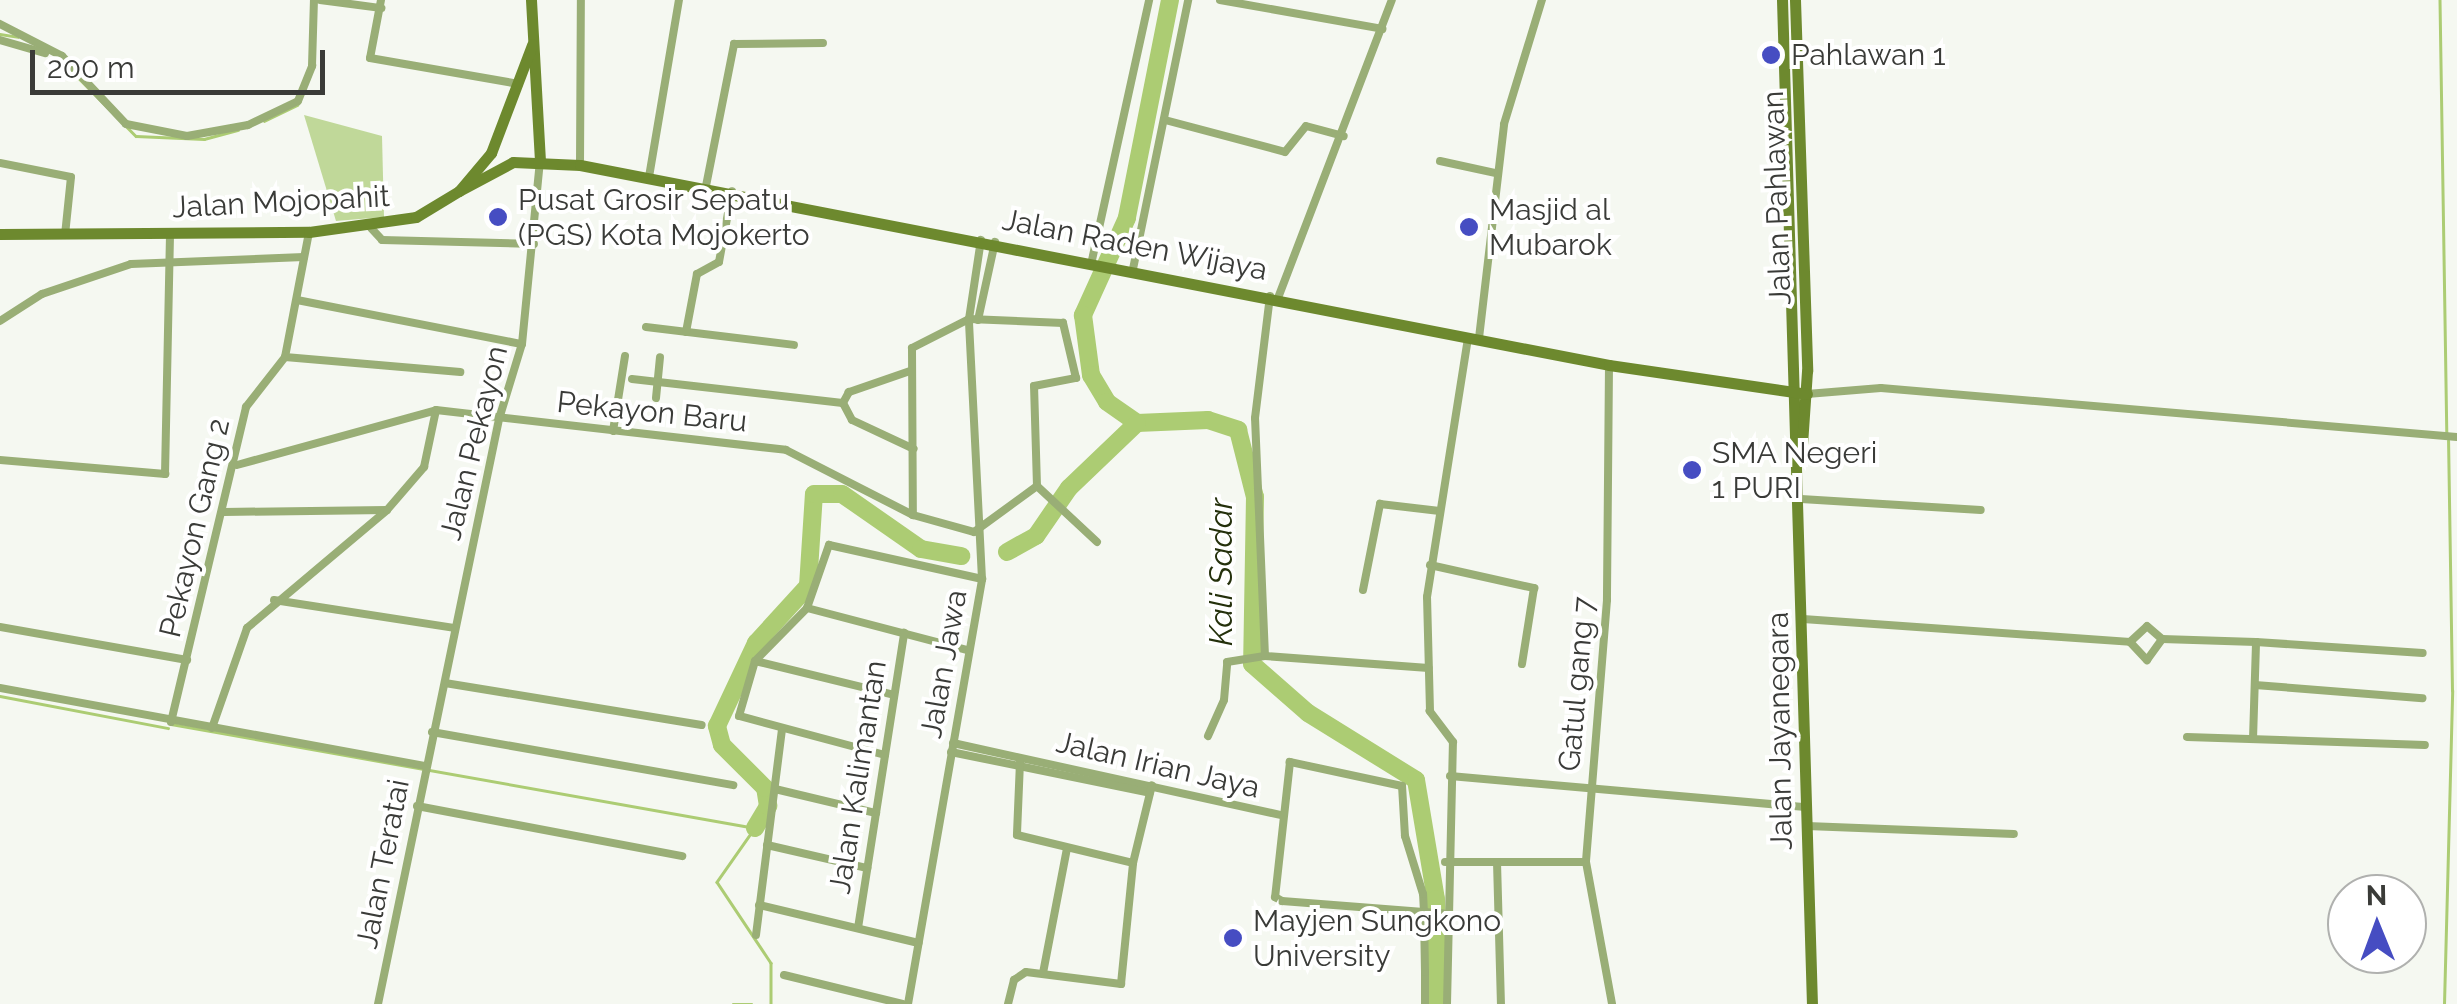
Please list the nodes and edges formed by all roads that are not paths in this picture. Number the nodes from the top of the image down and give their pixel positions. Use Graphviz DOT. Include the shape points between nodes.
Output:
graph roads {
  1 [pos="317,0"];
  2 [pos="531,0"];
  3 [pos="581,0"];
  4 [pos="679,0"];
  5 [pos="1149,0"];
  6 [pos="1188,0"];
  7 [pos="1220,0"];
  8 [pos="1392,0"];
  9 [pos="1542,0"];
  10 [pos="1782,0"];
  11 [pos="1795,0"];
  12 [pos="381,4"];
  13 [pos="0,24"];
  14 [pos="1382,29"];
  15 [pos="1789,29"];
  16 [pos="0,40"];
  17 [pos="823,43"];
  18 [pos="532,45"];
  19 [pos="45,53"];
  20 [pos="522,84"];
  21 [pos="1165,120"];
  22 [pos="1344,136"];
  23 [pos="1440,161"];
  24 [pos="540,162"];
  25 [pos="0,164"];
  26 [pos="580,166"];
  27 [pos="1495,173"];
  28 [pos="649,177"];
  29 [pos="706,186"];
  30 [pos="459,190"];
  31 [pos="732,191"];
  32 [pos="416,217"];
  33 [pos="371,228"];
  34 [pos="61,232"];
  35 [pos="309,232"];
  36 [pos="0,234"];
  37 [pos="170,234"];
  38 [pos="980,240"];
  39 [pos="410,242"];
  40 [pos="995,242"];
  41 [pos="0,243"];
  42 [pos="534,244"];
  43 [pos="304,257"];
  44 [pos="170,259"];
  45 [pos="1096,261"];
  46 [pos="1132,269"];
  47 [pos="1274,297"];
  48 [pos="297,300"];
  49 [pos="974,319"];
  50 [pos="0,321"];
  51 [pos="646,326"];
  52 [pos="686,332"];
  53 [pos="1474,336"];
  54 [pos="522,344"];
  55 [pos="794,345"];
  56 [pos="625,356"];
  57 [pos="284,357"];
  58 [pos="660,357"];
  59 [pos="1609,365"];
  60 [pos="910,371"];
  61 [pos="460,372"];
  62 [pos="632,379"];
  63 [pos="658,382"];
  64 [pos="1793,393"];
  65 [pos="1808,394"];
  66 [pos="656,398"];
  67 [pos="843,404"];
  68 [pos="436,410"];
  69 [pos="499,419"];
  70 [pos="613,430"];
  71 [pos="2457,437"];
  72 [pos="914,449"];
  73 [pos="1799,458"];
  74 [pos="0,460"];
  75 [pos="236,465"];
  76 [pos="1037,486"];
  77 [pos="1801,498"];
  78 [pos="387,510"];
  79 [pos="1981,510"];
  80 [pos="1440,511"];
  81 [pos="224,512"];
  82 [pos="912,515"];
  83 [pos="974,532"];
  84 [pos="1097,542"];
  85 [pos="1430,565"];
  86 [pos="982,579"];
  87 [pos="1363,590"];
  88 [pos="274,600"];
  89 [pos="807,608"];
  90 [pos="1803,620"];
  91 [pos="0,627"];
  92 [pos="454,628"];
  93 [pos="904,633"];
  94 [pos="2162,639"];
  95 [pos="2130,642"];
  96 [pos="2256,642"];
  97 [pos="967,650"];
  98 [pos="2423,653"];
  99 [pos="1263,656"];
  100 [pos="187,660"];
  101 [pos="755,662"];
  102 [pos="1522,664"];
  103 [pos="1430,668"];
  104 [pos="445,684"];
  105 [pos="2254,685"];
  106 [pos="0,688"];
  107 [pos="894,695"];
  108 [pos="2422,698"];
  109 [pos="171,722"];
  110 [pos="702,725"];
  111 [pos="212,728"];
  112 [pos="782,729"];
  113 [pos="432,732"];
  114 [pos="1208,736"];
  115 [pos="2186,738"];
  116 [pos="2252,740"];
  117 [pos="2425,745"];
  118 [pos="952,748"];
  119 [pos="885,754"];
  120 [pos="1020,762"];
  121 [pos="424,772"];
  122 [pos="1450,776"];
  123 [pos="733,785"];
  124 [pos="1151,789"];
  125 [pos="775,790"];
  126 [pos="1590,790"];
  127 [pos="417,806"];
  128 [pos="1806,806"];
  129 [pos="876,813"];
  130 [pos="1280,816"];
  131 [pos="1807,826"];
  132 [pos="2014,834"];
  133 [pos="767,845"];
  134 [pos="1067,848"];
  135 [pos="682,856"];
  136 [pos="1444,862"];
  137 [pos="1496,862"];
  138 [pos="1586,862"];
  139 [pos="1133,863"];
  140 [pos="867,868"];
  141 [pos="760,905"];
  142 [pos="1427,912"];
  143 [pos="1443,914"];
  144 [pos="858,928"];
  145 [pos="756,935"];
  146 [pos="918,942"];
  147 [pos="1043,973"];
  148 [pos="784,975"];
  149 [pos="378,1004"];
  150 [pos="906,1004"];
  151 [pos="1008,1004"];
  152 [pos="1425,1004"];
  153 [pos="1447,1004"];
  154 [pos="1502,1004"];
  155 [pos="1612,1004"];
  156 [pos="1812,1004"];
  1 -- 12 [label="street"];
  1 -- 13 [label="street" via="312,66 298,101 219,133 145,133 114,114 49,46"];
  2 -- 18 [label="main road, Jalan Mojopahit"];
  3 -- 26 [label="street"];
  4 -- 28 [label="street"];
  5 -- 45 [label="street"];
  6 -- 21 [label="street"];
  7 -- 14 [label="street"];
  8 -- 14 [label="street"];
  9 -- 27 [label="street"];
  10 -- 15 [label="main road, Jalan Pahlawan"];
  11 -- 15 [label="main road, Jalan Pahlawan"];
  12 -- 20 [label="street" via="370,58"];
  14 -- 22 [label="street"];
  15 -- 64 [label="main road, Jalan Pahlawan"];
  15 -- 65 [label="main road, Jalan Pahlawan"];
  16 -- 19 [label="street"];
  17 -- 29 [label="street" via="734,44"];
  18 -- 20 [label="main road, Jalan Mojopahit"];
  18 -- 24 [label="main road, Jalan Mojopahit"];
  20 -- 30 [label="main road, Jalan Mojopahit" via="491,153"];
  21 -- 22 [label="street" via="1286,152 1306,126"];
  21 -- 46 [label="street"];
  22 -- 47 [label="street"];
  23 -- 27 [label="street"];
  24 -- 26 [label="main road, Jalan Raden Wijaya"];
  24 -- 30 [label="main road, Jalan Raden Wijaya" via="514,162"];
  24 -- 42 [label="street, Jalan Pekayon"];
  25 -- 34 [label="street" via="71,177"];
  26 -- 28 [label="main road, Jalan Raden Wijaya"];
  27 -- 53 [label="street"];
  28 -- 29 [label="main road, Jalan Raden Wijaya"];
  29 -- 31 [label="main road, Jalan Raden Wijaya"];
  30 -- 32 [label="main road, Jalan Mojopahit"];
  31 -- 38 [label="main road, Jalan Raden Wijaya"];
  31 -- 52 [label="street" via="718,262 697,274"];
  32 -- 33 [label="main road, Jalan Mojopahit"];
  32 -- 39 [label="street"];
  33 -- 35 [label="main road, Jalan Mojopahit"];
  33 -- 39 [label="street" via="382,240"];
  34 -- 36 [label="main road, Jalan Mojopahit"];
  34 -- 37 [label="main road, Jalan Mojopahit"];
  34 -- 41 [label="main road, Jalan Mojopahit"];
  35 -- 37 [label="main road, Jalan Mojopahit"];
  35 -- 43 [label="street, Pekayon Gang 2"];
  37 -- 44 [label="street"];
  38 -- 40 [label="main road, Jalan Raden Wijaya"];
  38 -- 49 [label="street, Jalan Jawa"];
  39 -- 42 [label="street"];
  40 -- 45 [label="main road, Jalan Raden Wijaya"];
  40 -- 49 [label="street, Jalan Jawa"];
  42 -- 54 [label="street, Jalan Pekayon"];
  43 -- 44 [label="street"];
  43 -- 48 [label="street, Pekayon Gang 2"];
  44 -- 50 [label="street" via="90,274"];
  44 -- 74 [label="street" via="165,474"];
  45 -- 46 [label="main road, Jalan Raden Wijaya"];
  46 -- 47 [label="main road, Jalan Raden Wijaya"];
  47 -- 53 [label="main road, Jalan Raden Wijaya"];
  47 -- 99 [label="street" via="1256,418"];
  48 -- 54 [label="street"];
  48 -- 57 [label="street, Pekayon Gang 2"];
  49 -- 60 [label="street" via="914,346"];
  49 -- 76 [label="street" via="1066,326 1075,380 1034,388"];
  49 -- 83 [label="street, Jalan Jawa"];
  51 -- 52 [label="street"];
  52 -- 55 [label="street"];
  53 -- 59 [label="main road, Jalan Raden Wijaya"];
  53 -- 80 [label="street"];
  54 -- 69 [label="street, Jalan Pekayon"];
  56 -- 70 [label="street"];
  57 -- 61 [label="street"];
  57 -- 75 [label="street, Pekayon Gang 2" via="248,401"];
  58 -- 63 [label="street"];
  59 -- 64 [label="main road, Jalan Raden Wijaya"];
  59 -- 126 [label="street, Gatul gang 7" via="1607,600"];
  60 -- 67 [label="street" via="850,392"];
  60 -- 72 [label="street"];
  62 -- 63 [label="street"];
  63 -- 66 [label="street"];
  63 -- 67 [label="street"];
  64 -- 65 [label="main road, Jalan Raden Wijaya"];
  64 -- 73 [label="main road, Jalan Jayanegara"];
  65 -- 71 [label="street" via="1881,388"];
  65 -- 73 [label="main road, Jalan Jayanegara"];
  67 -- 72 [label="street" via="852,420"];
  68 -- 69 [label="street, Pekayon Baru"];
  68 -- 75 [label="street"];
  68 -- 78 [label="street" via="427,462"];
  69 -- 70 [label="street, Pekayon Baru"];
  69 -- 92 [label="street, Jalan Pekayon"];
  70 -- 82 [label="street, Pekayon Baru" via="799,456"];
  72 -- 82 [label="street"];
  73 -- 77 [label="main road, Jalan Jayanegara"];
  75 -- 81 [label="street, Pekayon Gang 2"];
  76 -- 83 [label="street"];
  76 -- 84 [label="street"];
  77 -- 79 [label="street"];
  77 -- 90 [label="main road, Jalan Jayanegara"];
  78 -- 81 [label="street"];
  78 -- 88 [label="street"];
  80 -- 85 [label="street"];
  80 -- 87 [label="street" via="1380,504"];
  81 -- 100 [label="street, Pekayon Gang 2"];
  82 -- 83 [label="street, Pekayon Baru"];
  83 -- 86 [label="street, Jalan Jawa" via="984,560"];
  85 -- 102 [label="street" via="1534,588"];
  85 -- 103 [label="street"];
  86 -- 89 [label="street" via="836,544 823,553"];
  86 -- 97 [label="street, Jalan Jawa"];
  88 -- 92 [label="street"];
  88 -- 111 [label="street" via="242,638"];
  89 -- 93 [label="street"];
  89 -- 101 [label="street"];
  90 -- 95 [label="street"];
  90 -- 128 [label="main road, Jalan Jayanegara"];
  91 -- 100 [label="street, Pekayon Gang 2"];
  92 -- 104 [label="street, Jalan Pekayon"];
  93 -- 97 [label="street"];
  93 -- 107 [label="street, Jalan Kalimantan"];
  94 -- 95 [label="street" via="2148,626"];
  94 -- 95 [label="street" via="2148,660"];
  94 -- 96 [label="street"];
  96 -- 98 [label="street"];
  96 -- 105 [label="street"];
  97 -- 118 [label="street, Jalan Jawa"];
  99 -- 103 [label="street"];
  99 -- 114 [label="street" via="1227,662 1224,700"];
  100 -- 109 [label="street, Pekayon Gang 2"];
  101 -- 107 [label="street"];
  101 -- 112 [label="street" via="738,715"];
  103 -- 122 [label="street" via="1432,716 1453,736"];
  104 -- 110 [label="street"];
  104 -- 113 [label="street, Jalan Pekayon"];
  105 -- 108 [label="street"];
  105 -- 116 [label="street"];
  106 -- 109 [label="street"];
  107 -- 119 [label="street, Jalan Kalimantan"];
  109 -- 111 [label="street"];
  111 -- 121 [label="street"];
  112 -- 119 [label="street"];
  112 -- 125 [label="street"];
  113 -- 121 [label="street, Jalan Teratai"];
  113 -- 123 [label="street"];
  115 -- 116 [label="street"];
  116 -- 117 [label="street"];
  118 -- 120 [label="street, Jalan Irian Jaya"];
  118 -- 146 [label="street, Jalan Jawa"];
  119 -- 129 [label="street, Jalan Kalimantan"];
  120 -- 124 [label="street, Jalan Irian Jaya"];
  120 -- 134 [label="street" via="1017,835"];
  121 -- 127 [label="street, Jalan Teratai"];
  122 -- 126 [label="street"];
  122 -- 136 [label="street"];
  124 -- 130 [label="street, Jalan Irian Jaya"];
  124 -- 139 [label="street"];
  125 -- 129 [label="street"];
  125 -- 133 [label="street"];
  126 -- 128 [label="street"];
  126 -- 138 [label="street, Gatul gang 7"];
  127 -- 135 [label="street"];
  127 -- 149 [label="street, Jalan Teratai"];
  128 -- 131 [label="main road, Jalan Jayanegara"];
  129 -- 140 [label="street, Jalan Kalimantan"];
  130 -- 142 [label="street, Jalan Irian Jaya" via="1278,899"];
  130 -- 142 [label="street" via="1294,761 1401,784"];
  131 -- 132 [label="street"];
  131 -- 156 [label="main road, Jalan Jayanegara"];
  133 -- 140 [label="street"];
  133 -- 141 [label="street"];
  134 -- 139 [label="street"];
  134 -- 147 [label="street"];
  136 -- 137 [label="street"];
  136 -- 143 [label="street"];
  137 -- 138 [label="street"];
  137 -- 154 [label="street"];
  138 -- 155 [label="street, Gatul gang 7"];
  139 -- 147 [label="street" via="1121,984"];
  140 -- 144 [label="street, Jalan Kalimantan"];
  141 -- 144 [label="street"];
  141 -- 145 [label="street"];
  142 -- 143 [label="street, Jalan Irian Jaya"];
  142 -- 152 [label="street"];
  143 -- 153 [label="street"];
  144 -- 146 [label="street"];
  146 -- 150 [label="street, Jalan Jawa"];
  147 -- 151 [label="street" via="1017,976"];
  148 -- 150 [label="street"];
}
